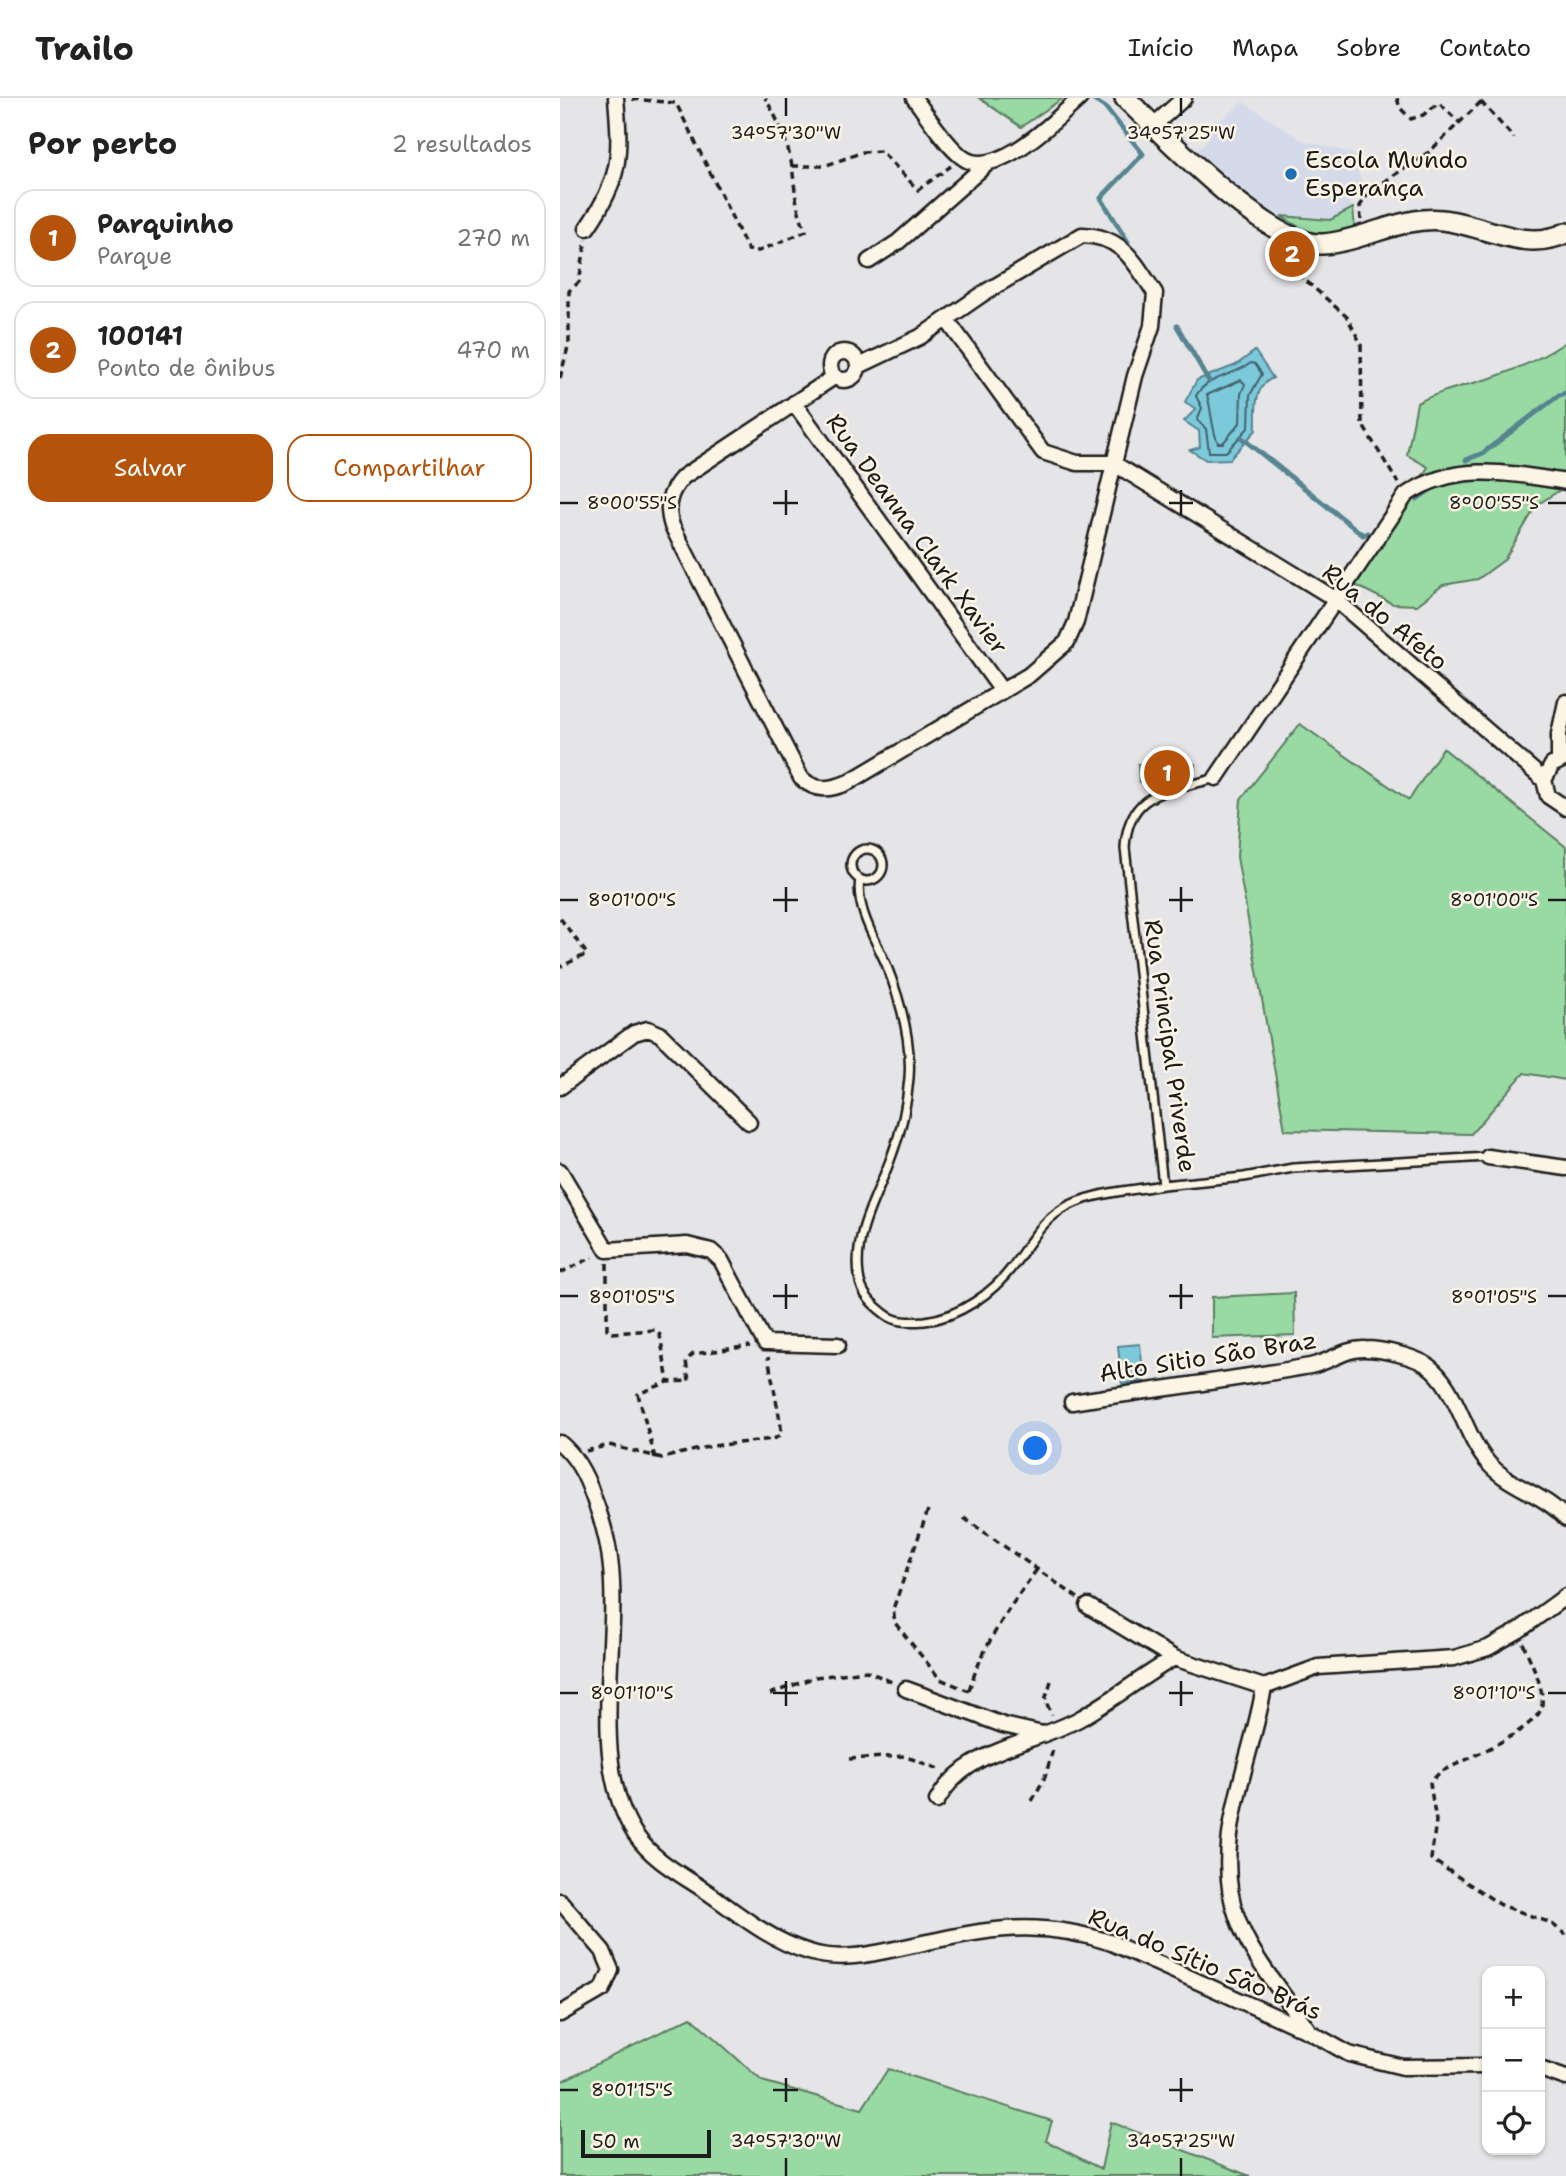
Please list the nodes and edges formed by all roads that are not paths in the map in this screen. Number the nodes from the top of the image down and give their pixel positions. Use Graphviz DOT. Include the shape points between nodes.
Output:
graph roads {
  1 [pos="914,98"];
  2 [pos="1080,98"];
  3 [pos="1125,98"];
  4 [pos="1184,98"];
  5 [pos="616,99"];
  6 [pos="1154,125"];
  7 [pos="989,162"];
  8 [pos="587,228"];
  9 [pos="1566,233"];
  10 [pos="869,261"];
  11 [pos="947,320"];
  12 [pos="859,366"];
  13 [pos="834,377"];
  14 [pos="794,403"];
  15 [pos="1113,463"];
  16 [pos="1566,482"];
  17 [pos="1335,599"];
  18 [pos="1002,691"];
  19 [pos="1566,702"];
  20 [pos="1563,759"];
  21 [pos="1216,778"];
  22 [pos="1544,780"];
  23 [pos="1566,808"];
  24 [pos="859,879"];
  25 [pos="560,1087"];
  26 [pos="749,1122"];
  27 [pos="1488,1157"];
  28 [pos="1566,1168"];
  29 [pos="560,1171"];
  30 [pos="1163,1185"];
  31 [pos="838,1345"];
  32 [pos="1072,1402"];
  33 [pos="560,1443"];
  34 [pos="1566,1519"];
  35 [pos="1566,1596"];
  36 [pos="1088,1606"];
  37 [pos="1174,1658"];
  38 [pos="1264,1687"];
  39 [pos="906,1689"];
  40 [pos="1043,1734"];
  41 [pos="937,1801"];
  42 [pos="560,1901"];
  43 [pos="560,2014"];
  44 [pos="1310,2032"];
  45 [pos="1482,2066"];
  46 [pos="1545,2070"];
  47 [pos="1566,2078"];
  1 -- 7 [label="street" via="962,158"];
  2 -- 7 [label="street" via="1015,152"];
  3 -- 6 [label="street"];
  4 -- 6 [label="street"];
  5 -- 8 [label="street" via="617,173 609,197"];
  6 -- 9 [label="street" via="1245,206 1289,238 1319,244 1425,219 1520,239 1543,240"];
  7 -- 10 [label="street" via="898,242"];
  11 -- 12 [label="street"];
  11 -- 15 [label="street" via="1043,452 1077,463"];
  11 -- 15 [label="street" via="1082,235 1099,235 1127,252 1155,293 1152,326"];
  12 -- 13 [label="street" via="848,380"];
  12 -- 13 [label="street" via="852,354 839,353 830,363"];
  13 -- 14 [label="street"];
  14 -- 18 [label="street, Rua Deanna Clark Xavier"];
  14 -- 18 [label="street" via="684,477 674,487 667,511 801,778 827,790 849,782"];
  15 -- 17 [label="street, Rua do Afeto"];
  15 -- 18 [label="street" via="1076,622 1067,642 1051,659"];
  16 -- 17 [label="street" via="1461,472 1424,482 1406,495"];
  17 -- 21 [label="street"];
  17 -- 22 [label="street, Rua do Afeto"];
  19 -- 20 [label="street" via="1559,734"];
  20 -- 22 [label="street" via="1552,765"];
  21 -- 30 [label="lane, Rua Principal Priverde" via="1147,797 1126,827"];
  22 -- 23 [label="street, Rua do Afeto" via="1548,796"];
  24 -- 24 [label="lane" via="870,881 880,876 883,860 877,851 861,849 853,856 852,872"];
  24 -- 30 [label="lane" via="859,899 898,1001 910,1075 905,1115 859,1243 859,1278 868,1301 890,1318 909,1322 959,1311 1011,1269 1045,1221 1064,1208 1099,1196"];
  25 -- 26 [label="street" via="635,1033 648,1029 660,1034"];
  27 -- 28 [label="street"];
  27 -- 30 [label="lane, Rua Principal Priverde" via="1293,1168"];
  29 -- 31 [label="street" via="607,1250 687,1245 711,1251 721,1260 765,1343"];
  32 -- 34 [label="street, Alto Sitio São Braz" via="1314,1365 1355,1349 1382,1351 1424,1363 1438,1375 1488,1463 1504,1479 1557,1508"];
  33 -- 44 [label="street, Rua do Sítio São Brás" via="574,1454 598,1508 611,1568 610,1733 616,1790 636,1835 663,1865 771,1935 808,1952 851,1956 974,1932 1049,1927 1112,1943"];
  35 -- 38 [label="street" via="1488,1648 1454,1658 1318,1667"];
  36 -- 37 [label="street"];
  37 -- 38 [label="street"];
  37 -- 40 [label="street" via="1079,1719"];
  38 -- 44 [label="street" via="1257,1732 1234,1810 1228,1885 1237,1919"];
  39 -- 40 [label="street" via="1003,1725"];
  40 -- 41 [label="street" via="960,1771"];
  42 -- 43 [label="street" via="609,1961 609,1979 595,1995"];
  44 -- 45 [label="street, Rua do Sítio São Brás" via="1349,2054 1376,2062 1412,2067"];
  46 -- 47 [label="street"];
}
